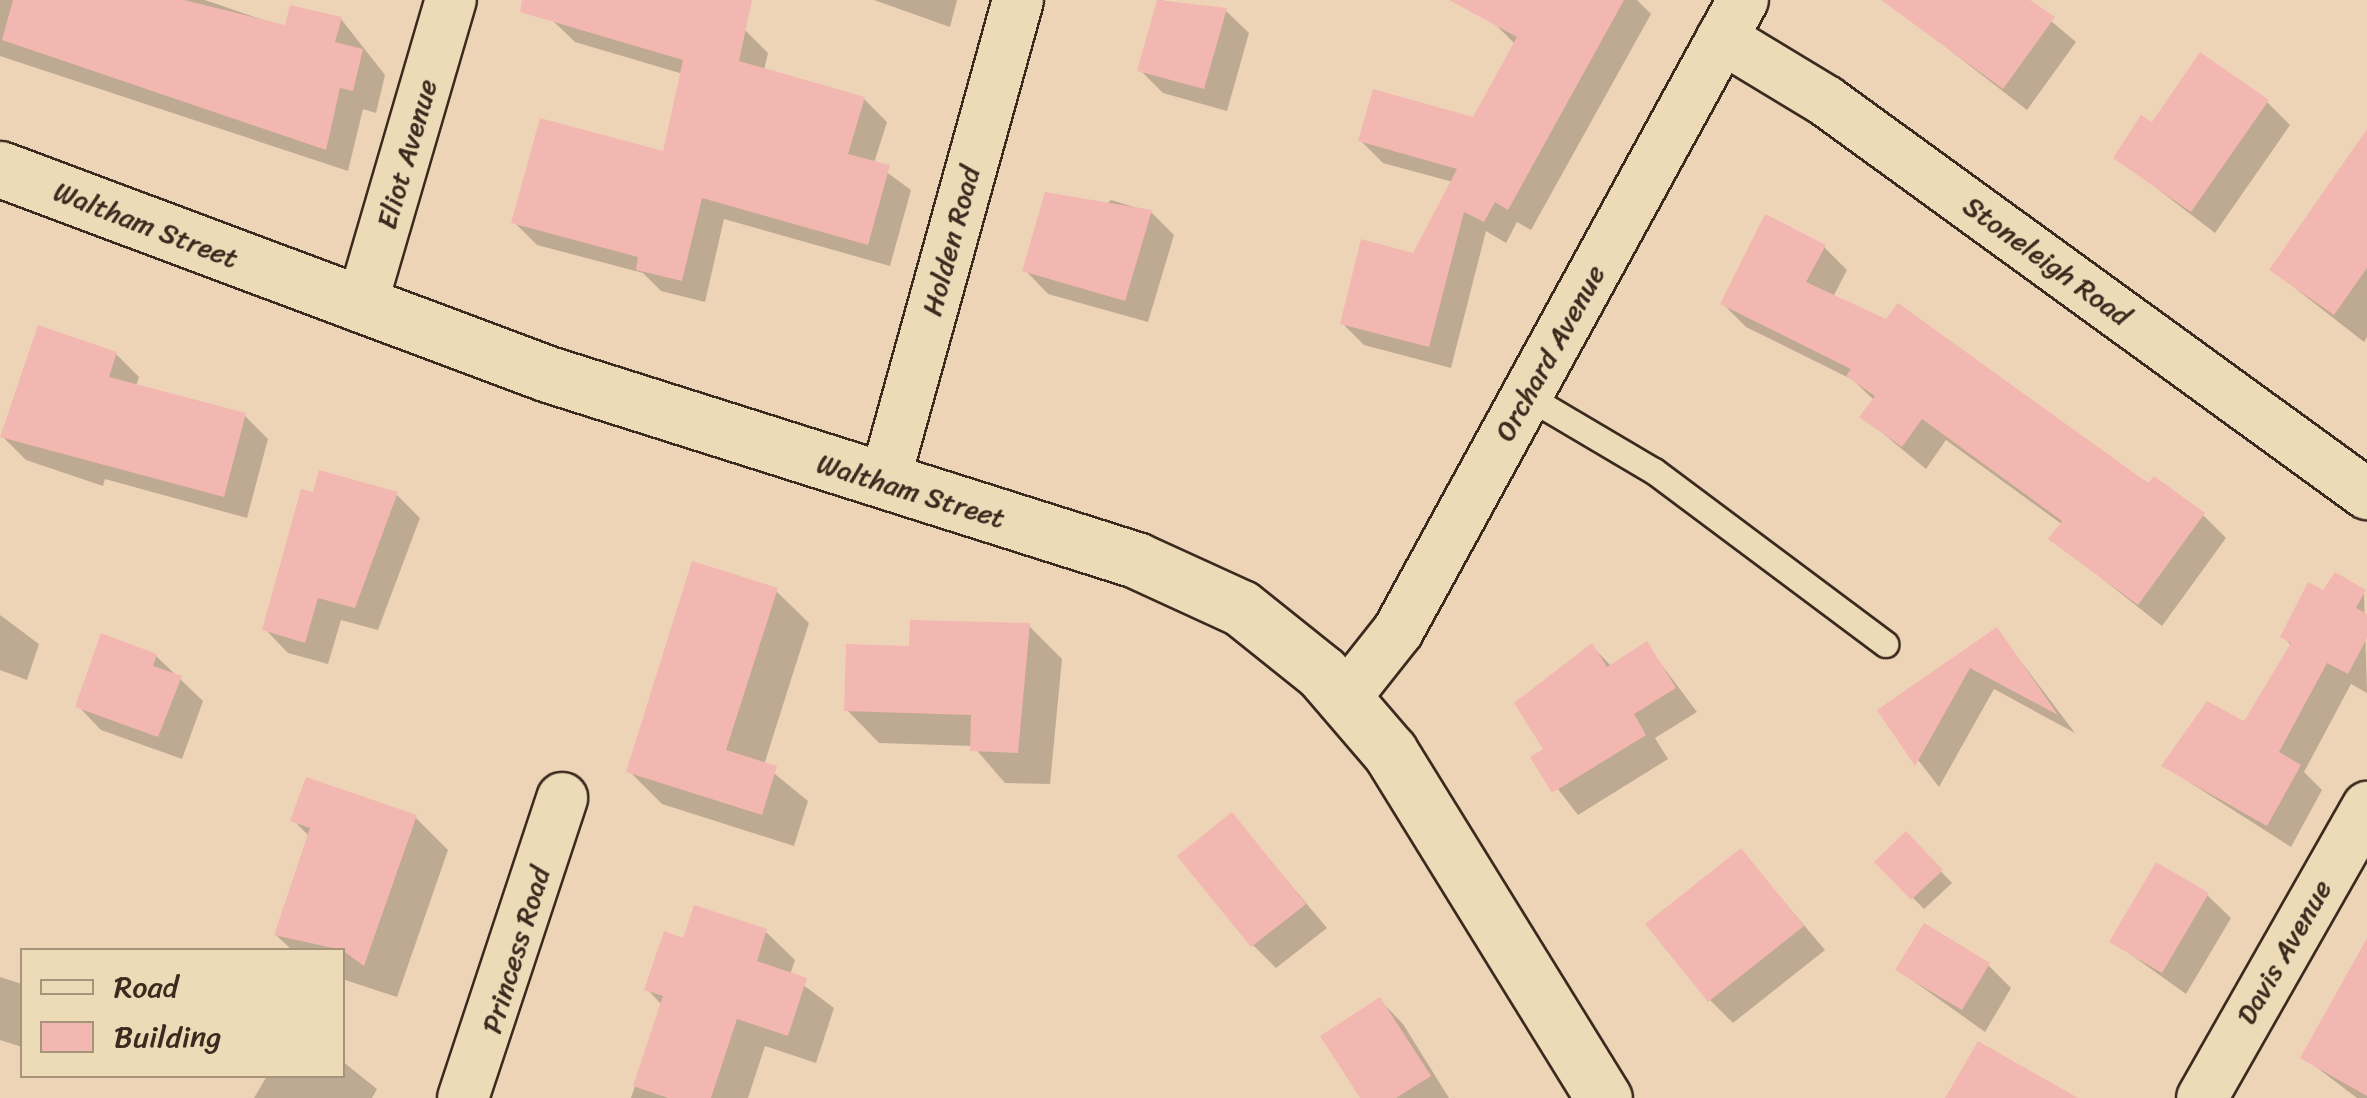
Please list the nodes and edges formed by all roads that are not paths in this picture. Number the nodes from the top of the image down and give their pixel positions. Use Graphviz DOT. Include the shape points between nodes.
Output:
graph roads {
  1 [pos="452,0"];
  2 [pos="1018,0"];
  3 [pos="1732,19"];
  4 [pos="0,169"];
  5 [pos="361,307"];
  6 [pos="1527,396"];
  7 [pos="884,483"];
  8 [pos="2367,494"];
  9 [pos="1885,644"];
  10 [pos="1345,698"];
  11 [pos="562,798"];
  12 [pos="2367,807"];
  13 [pos="463,1098"];
  14 [pos="1604,1098"];
  15 [pos="2202,1098"];
  1 -- 5 [label="street, Eliot Avenue"];
  2 -- 7 [label="street, Holden Road"];
  3 -- 6 [label="street, Orchard Avenue"];
  3 -- 8 [label="street, Stoneleigh Road" via="1826,101"];
  4 -- 5 [label="main road, Waltham Street"];
  5 -- 7 [label="main road, Waltham Street"];
  6 -- 9 [label="lane" via="1654,471"];
  6 -- 10 [label="street, Orchard Avenue" via="1398,631"];
  7 -- 10 [label="main road, Waltham Street" via="1206,588 1270,628"];
  10 -- 14 [label="main road, Waltham Street" via="1416,788"];
  11 -- 13 [label="street, Princess Road"];
  12 -- 15 [label="street, Davis Avenue"];
}
